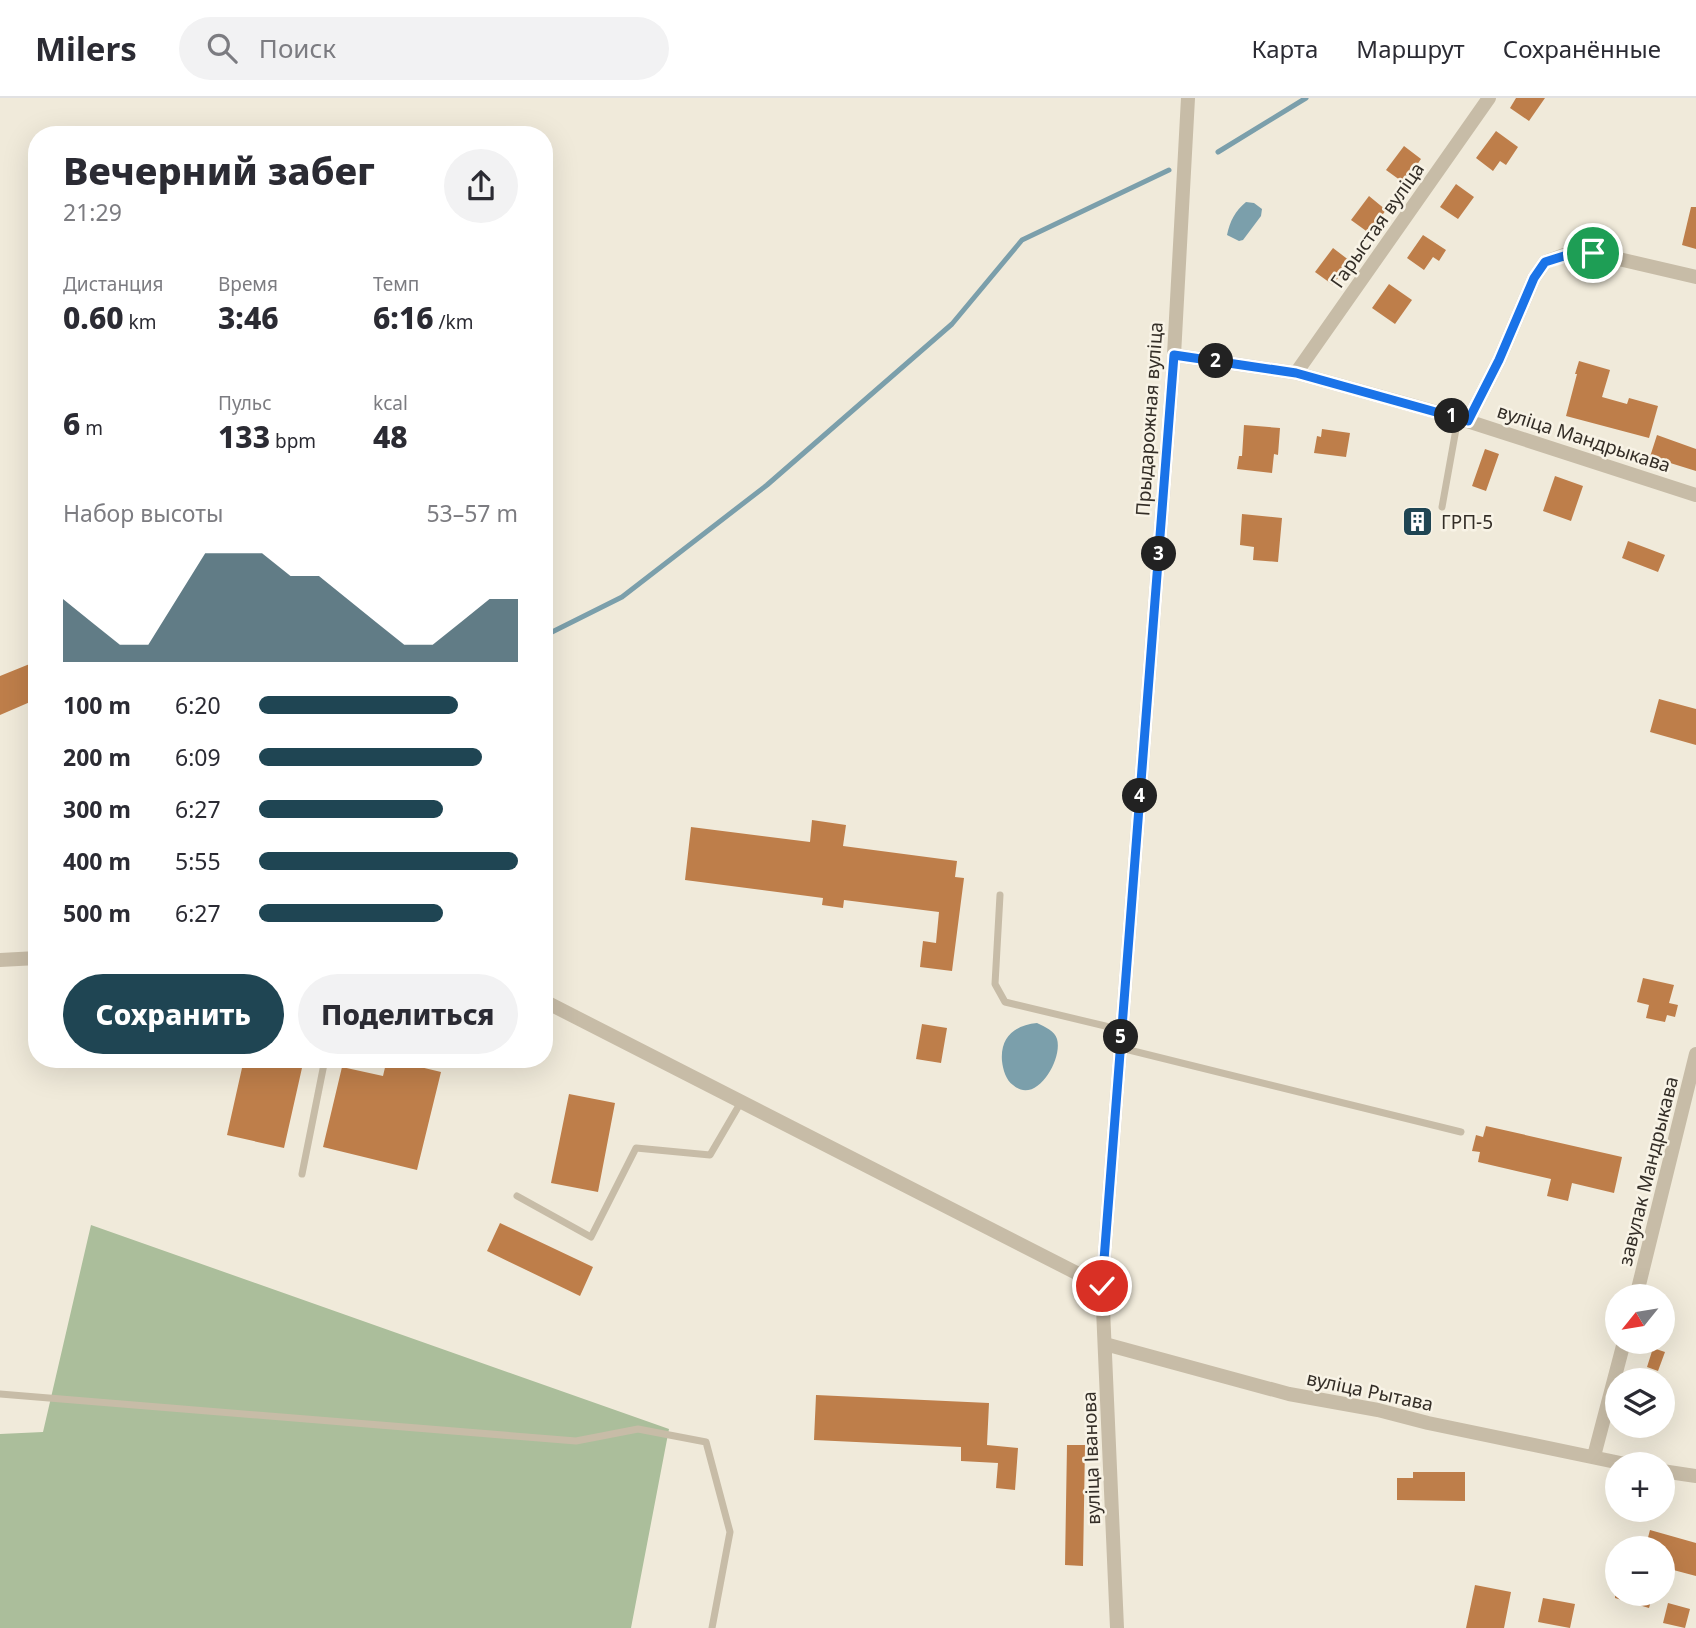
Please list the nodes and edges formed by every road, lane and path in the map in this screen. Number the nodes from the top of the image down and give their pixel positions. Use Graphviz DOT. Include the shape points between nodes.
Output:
graph roads {
  1 [pos="1188,98"];
  2 [pos="1489,98"];
  3 [pos="1696,277"];
  4 [pos="1174,355"];
  5 [pos="1296,373"];
  6 [pos="1463,419"];
  7 [pos="1696,495"];
  8 [pos="1442,507"];
  9 [pos="1000,895"];
  10 [pos="28,958"];
  11 [pos="0,960"];
  12 [pos="553,1006"];
  13 [pos="1122,1030"];
  14 [pos="1120,1048"];
  15 [pos="1696,1054"];
  16 [pos="323,1068"];
  17 [pos="1693,1076"];
  18 [pos="741,1102"];
  19 [pos="1461,1132"];
  20 [pos="302,1174"];
  21 [pos="517,1196"];
  22 [pos="1639,1284"];
  23 [pos="1102,1286"];
  24 [pos="1105,1344"];
  25 [pos="1621,1354"];
  26 [pos="0,1394"];
  27 [pos="1594,1456"];
  28 [pos="1605,1459"];
  29 [pos="1675,1473"];
  30 [pos="1696,1476"];
  31 [pos="712,1628"];
  32 [pos="1117,1628"];
  1 -- 4 [label="street, Прыдарожная вуліца"];
  2 -- 5 [label="street, Гарыстая вуліца"];
  3 -- 6 [label="street" via="1593,253 1545,262 1499,360"];
  4 -- 5 [label="street, вуліца Мандрыкава"];
  4 -- 13 [label="street, Прыдарожная вуліца"];
  5 -- 6 [label="street, вуліца Мандрыкава"];
  6 -- 7 [label="street, вуліца Мандрыкава"];
  6 -- 8 [label="lane"];
  9 -- 13 [label="lane" via="995,984 1005,1002"];
  10 -- 11 [label="street"];
  12 -- 18 [label="street"];
  13 -- 14 [label="street, Прыдарожная вуліца"];
  14 -- 19 [label="lane"];
  14 -- 23 [label="street, Прыдарожная вуліца"];
  15 -- 17 [label="street, завулак Мандрыкава"];
  16 -- 20 [label="lane"];
  17 -- 22 [label="street, завулак Мандрыкава"];
  18 -- 21 [label="lane" via="710,1155 636,1148 592,1237"];
  18 -- 23 [label="street"];
  23 -- 24 [label="street, вуліца Іванова"];
  24 -- 27 [label="street, вуліца Рытава" via="1289,1394"];
  24 -- 32 [label="street, вуліца Іванова"];
  25 -- 27 [label="street"];
  26 -- 31 [label="lane" via="576,1441 638,1429 706,1442 730,1532"];
  27 -- 28 [label="street, вуліца Рытава"];
  29 -- 30 [label="street"];
}
